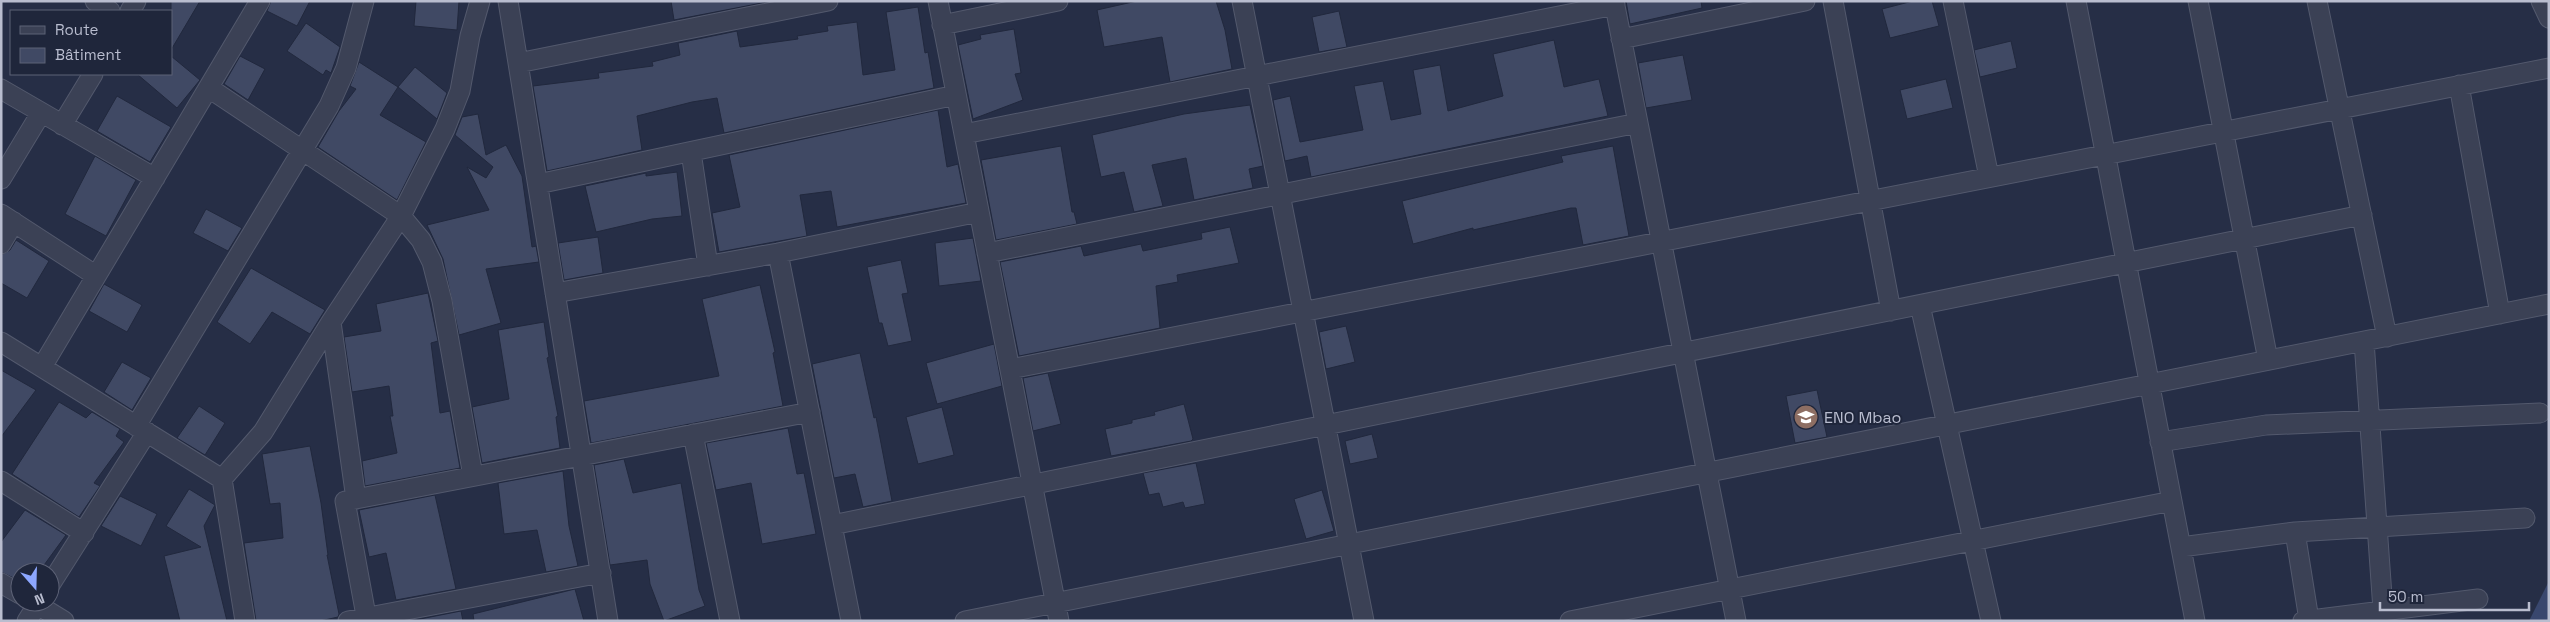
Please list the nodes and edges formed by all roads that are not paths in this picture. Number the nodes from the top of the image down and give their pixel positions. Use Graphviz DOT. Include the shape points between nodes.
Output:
graph roads {
  1 [pos="95,1"];
  2 [pos="260,1"];
  3 [pos="364,1"];
  4 [pos="480,1"];
  5 [pos="508,1"];
  6 [pos="828,1"];
  7 [pos="938,1"];
  8 [pos="1058,1"];
  9 [pos="1242,1"];
  10 [pos="1805,1"];
  11 [pos="1833,1"];
  12 [pos="1953,1"];
  13 [pos="2076,1"];
  14 [pos="2198,1"];
  15 [pos="2317,1"];
  16 [pos="2541,1"];
  17 [pos="1614,3"];
  18 [pos="108,10"];
  19 [pos="2549,18"];
  20 [pos="942,24"];
  21 [pos="1622,39"];
  22 [pos="518,62"];
  23 [pos="2549,68"];
  24 [pos="92,75"];
  25 [pos="1257,76"];
  26 [pos="2459,85"];
  27 [pos="209,88"];
  28 [pos="1,89"];
  29 [pos="956,95"];
  30 [pos="2339,108"];
  31 [pos="41,113"];
  32 [pos="1638,123"];
  33 [pos="62,125"];
  34 [pos="2223,131"];
  35 [pos="964,134"];
  36 [pos="302,150"];
  37 [pos="691,152"];
  38 [pos="2105,154"];
  39 [pos="1989,177"];
  40 [pos="155,178"];
  41 [pos="1,179"];
  42 [pos="538,184"];
  43 [pos="1280,194"];
  44 [pos="1870,200"];
  45 [pos="979,212"];
  46 [pos="2362,215"];
  47 [pos="401,216"];
  48 [pos="8,218"];
  49 [pos="2244,239"];
  50 [pos="1661,241"];
  51 [pos="1,244"];
  52 [pos="778,253"];
  53 [pos="987,253"];
  54 [pos="2126,263"];
  55 [pos="708,266"];
  56 [pos="95,275"];
  57 [pos="555,293"];
  58 [pos="2549,304"];
  59 [pos="1920,305"];
  60 [pos="1303,311"];
  61 [pos="1891,311"];
  62 [pos="2500,314"];
  63 [pos="331,322"];
  64 [pos="2387,336"];
  65 [pos="2364,341"];
  66 [pos="1,342"];
  67 [pos="1684,353"];
  68 [pos="2268,360"];
  69 [pos="42,367"];
  70 [pos="1010,369"];
  71 [pos="2149,384"];
  72 [pos="810,412"];
  73 [pos="2540,413"];
  74 [pos="2370,420"];
  75 [pos="1947,424"];
  76 [pos="1325,425"];
  77 [pos="141,429"];
  78 [pos="693,434"];
  79 [pos="2160,442"];
  80 [pos="582,456"];
  81 [pos="1707,472"];
  82 [pos="473,476"];
  83 [pos="222,479"];
  84 [pos="1,481"];
  85 [pos="1032,485"];
  86 [pos="356,499"];
  87 [pos="2172,501"];
  88 [pos="2525,518"];
  89 [pos="832,525"];
  90 [pos="2378,527"];
  91 [pos="2295,532"];
  92 [pos="84,533"];
  93 [pos="1973,541"];
  94 [pos="1349,544"];
  95 [pos="2180,547"];
  96 [pos="60,570"];
  97 [pos="601,573"];
  98 [pos="1730,589"];
  99 [pos="2478,598"];
  100 [pos="2383,610"];
  101 [pos="50,612"];
  102 [pos="1057,612"];
  103 [pos="2404,614"];
  104 [pos="367,619"];
  105 [pos="2306,620"];
  106 [pos="64,621"];
  107 [pos="245,621"];
  108 [pos="348,621"];
  109 [pos="608,621"];
  110 [pos="730,621"];
  111 [pos="851,621"];
  112 [pos="965,621"];
  113 [pos="1364,621"];
  114 [pos="1570,621"];
  115 [pos="1736,621"];
  116 [pos="1991,621"];
  117 [pos="2195,621"];
  1 -- 18 [label="street"];
  2 -- 27 [label="street"];
  3 -- 36 [label="street" via="346,68 329,106"];
  4 -- 47 [label="street" via="460,91 445,129"];
  5 -- 22 [label="street"];
  6 -- 22 [label="street"];
  7 -- 20 [label="street"];
  8 -- 20 [label="street"];
  9 -- 25 [label="street"];
  10 -- 21 [label="street"];
  11 -- 44 [label="street"];
  12 -- 39 [label="street"];
  13 -- 38 [label="street"];
  14 -- 34 [label="street"];
  15 -- 30 [label="street"];
  16 -- 19 [label="street"];
  17 -- 21 [label="street"];
  17 -- 25 [label="street"];
  20 -- 29 [label="street"];
  21 -- 32 [label="street"];
  22 -- 42 [label="street"];
  23 -- 26 [label="street"];
  24 -- 33 [label="street"];
  25 -- 35 [label="street"];
  25 -- 43 [label="street"];
  26 -- 30 [label="street"];
  26 -- 62 [label="street"];
  27 -- 36 [label="street"];
  27 -- 40 [label="street"];
  28 -- 31 [label="street"];
  29 -- 35 [label="street"];
  29 -- 37 [label="street"];
  30 -- 34 [label="street"];
  30 -- 46 [label="street"];
  31 -- 33 [label="street"];
  31 -- 41 [label="street"];
  32 -- 43 [label="street"];
  32 -- 50 [label="street"];
  33 -- 40 [label="street"];
  34 -- 38 [label="street"];
  34 -- 49 [label="street"];
  35 -- 45 [label="street"];
  36 -- 47 [label="street"];
  36 -- 77 [label="street"];
  37 -- 42 [label="street"];
  37 -- 55 [label="street"];
  38 -- 39 [label="street"];
  38 -- 54 [label="street"];
  39 -- 44 [label="street"];
  40 -- 56 [label="street"];
  42 -- 57 [label="street"];
  43 -- 53 [label="street"];
  43 -- 60 [label="street"];
  44 -- 50 [label="street"];
  44 -- 61 [label="street"];
  45 -- 52 [label="street"];
  45 -- 53 [label="street"];
  46 -- 49 [label="street"];
  46 -- 64 [label="street"];
  47 -- 63 [label="street"];
  47 -- 82 [label="street" via="421,240 432,262"];
  48 -- 51 [label="street"];
  48 -- 56 [label="street"];
  49 -- 54 [label="street"];
  49 -- 68 [label="street"];
  50 -- 60 [label="street"];
  50 -- 67 [label="street"];
  52 -- 55 [label="street"];
  52 -- 72 [label="street"];
  53 -- 70 [label="street"];
  54 -- 59 [label="street"];
  54 -- 71 [label="street"];
  55 -- 57 [label="street"];
  56 -- 69 [label="street"];
  57 -- 80 [label="street"];
  58 -- 62 [label="street"];
  59 -- 61 [label="street"];
  59 -- 75 [label="street"];
  60 -- 70 [label="street"];
  60 -- 76 [label="street"];
  61 -- 67 [label="street"];
  62 -- 64 [label="street"];
  63 -- 83 [label="street" via="263,432"];
  63 -- 86 [label="street"];
  64 -- 65 [label="street"];
  65 -- 68 [label="street"];
  65 -- 74 [label="street"];
  66 -- 69 [label="street"];
  67 -- 76 [label="street"];
  67 -- 81 [label="street"];
  68 -- 71 [label="street"];
  69 -- 77 [label="street"];
  70 -- 85 [label="street"];
  71 -- 75 [label="street"];
  71 -- 79 [label="street"];
  72 -- 78 [label="street"];
  72 -- 89 [label="street"];
  73 -- 74 [label="street"];
  74 -- 79 [label="street" via="2266,425"];
  74 -- 90 [label="street"];
  75 -- 81 [label="street"];
  75 -- 93 [label="street"];
  76 -- 85 [label="street"];
  76 -- 94 [label="street"];
  77 -- 83 [label="street"];
  77 -- 92 [label="street"];
  78 -- 80 [label="street"];
  78 -- 110 [label="street"];
  79 -- 87 [label="street"];
  80 -- 82 [label="street"];
  80 -- 97 [label="street"];
  81 -- 94 [label="street"];
  81 -- 98 [label="street"];
  82 -- 86 [label="street"];
  83 -- 107 [label="street"];
  84 -- 92 [label="street"];
  85 -- 89 [label="street"];
  85 -- 102 [label="street"];
  86 -- 104 [label="street" via="345,501"];
  87 -- 93 [label="street"];
  87 -- 95 [label="street"];
  88 -- 90 [label="street"];
  89 -- 111 [label="street"];
  90 -- 91 [label="street"];
  90 -- 100 [label="street"];
  91 -- 95 [label="street"];
  91 -- 105 [label="street"];
  92 -- 96 [label="street"];
  93 -- 98 [label="street"];
  93 -- 116 [label="street"];
  94 -- 102 [label="street"];
  94 -- 113 [label="street"];
  95 -- 117 [label="street"];
  97 -- 104 [label="street"];
  97 -- 109 [label="street"];
  98 -- 114 [label="street"];
  98 -- 115 [label="street"];
  99 -- 103 [label="street"];
  100 -- 103 [label="street"];
  100 -- 105 [label="street"];
  101 -- 106 [label="street"];
  102 -- 112 [label="street"];
  104 -- 108 [label="street"];
}
